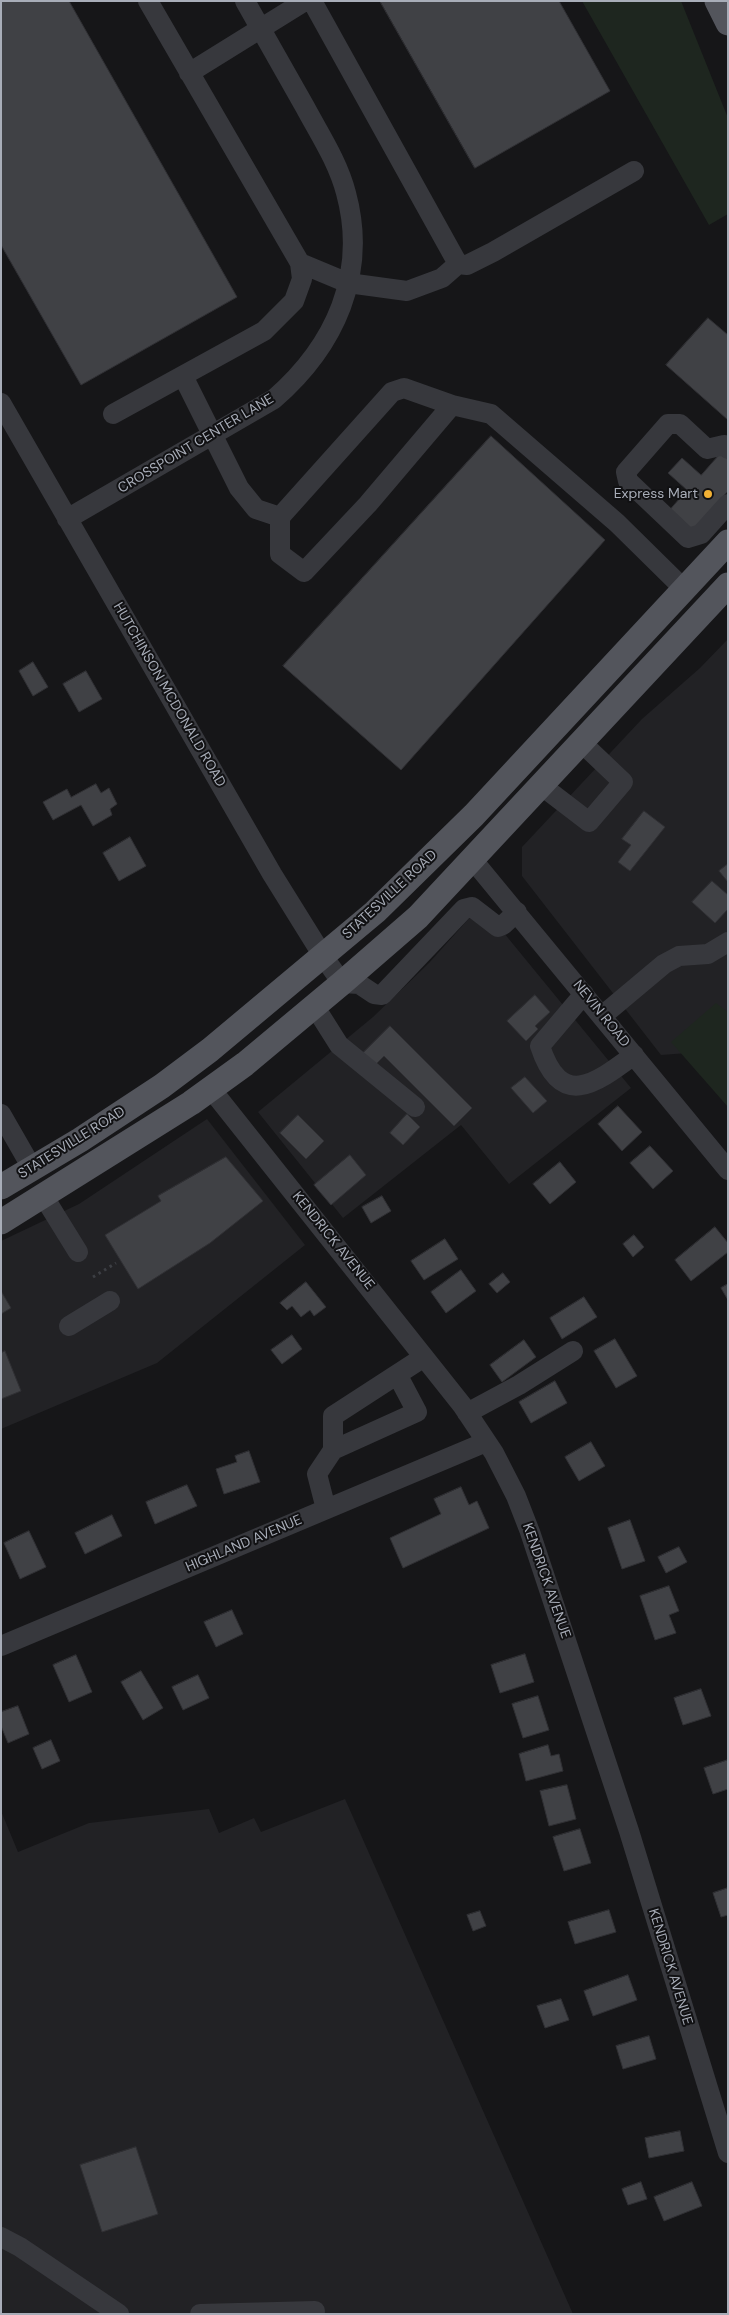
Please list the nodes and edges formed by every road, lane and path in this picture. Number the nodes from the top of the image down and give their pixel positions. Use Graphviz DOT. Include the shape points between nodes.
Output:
graph roads {
  1 [pos="148,1"];
  2 [pos="245,1"];
  3 [pos="305,1"];
  4 [pos="312,1"];
  5 [pos="717,1"];
  6 [pos="728,23"];
  7 [pos="260,28"];
  8 [pos="189,73"];
  9 [pos="634,171"];
  10 [pos="300,263"];
  11 [pos="458,264"];
  12 [pos="348,283"];
  13 [pos="183,376"];
  14 [pos="1,403"];
  15 [pos="452,405"];
  16 [pos="113,414"];
  17 [pos="211,435"];
  18 [pos="728,449"];
  19 [pos="728,504"];
  20 [pos="280,518"];
  21 [pos="67,519"];
  22 [pos="702,534"];
  23 [pos="724,546"];
  24 [pos="728,585"];
  25 [pos="684,589"];
  26 [pos="582,743"];
  27 [pos="542,786"];
  28 [pos="472,860"];
  29 [pos="425,908"];
  30 [pos="517,912"];
  31 [pos="446,928"];
  32 [pos="728,942"];
  33 [pos="323,956"];
  34 [pos="342,983"];
  35 [pos="584,994"];
  36 [pos="314,1007"];
  37 [pos="602,1016"];
  38 [pos="634,1055"];
  39 [pos="211,1088"];
  40 [pos="415,1107"];
  41 [pos="1,1114"];
  42 [pos="32,1168"];
  43 [pos="728,1170"];
  44 [pos="1,1187"];
  45 [pos="44,1197"];
  46 [pos="1,1222"];
  47 [pos="78,1252"];
  48 [pos="116,1263"];
  49 [pos="93,1277"];
  50 [pos="110,1301"];
  51 [pos="69,1326"];
  52 [pos="573,1351"];
  53 [pos="424,1357"];
  54 [pos="398,1376"];
  55 [pos="467,1413"];
  56 [pos="486,1442"];
  57 [pos="333,1450"];
  58 [pos="326,1509"];
  59 [pos="1,1646"];
  60 [pos="728,2154"];
  61 [pos="1,2237"];
  62 [pos="315,2310"];
  63 [pos="119,2314"];
  64 [pos="200,2314"];
  1 -- 8 [label="street"];
  2 -- 7 [label="street, CROSSPOINT CENTER LANE"];
  3 -- 7 [label="street"];
  4 -- 11 [label="street"];
  5 -- 6 [label="main road"];
  7 -- 8 [label="street"];
  7 -- 12 [label="street, CROSSPOINT CENTER LANE" via="330,151 342,179 353,234"];
  8 -- 10 [label="street"];
  9 -- 11 [label="street" via="493,252 468,265"];
  10 -- 12 [label="street"];
  10 -- 13 [label="street" via="302,279 294,301 279,318 264,331"];
  11 -- 12 [label="street" via="442,278 407,291"];
  12 -- 17 [label="street, CROSSPOINT CENTER LANE" via="337,319 300,375 274,399"];
  13 -- 16 [label="street"];
  13 -- 17 [label="street"];
  14 -- 21 [label="street, HUTCHINSON MCDONALD ROAD"];
  15 -- 20 [label="street" via="404,388 392,392"];
  15 -- 20 [label="street" via="368,504 304,572 280,554"];
  15 -- 25 [label="street" via="491,414 617,523"];
  17 -- 20 [label="street" via="239,488 256,508"];
  17 -- 21 [label="street, CROSSPOINT CENTER LANE"];
  18 -- 22 [label="street" via="724,445 707,449 680,424 668,424 626,472 628,481 688,538"];
  19 -- 22 [label="street"];
  21 -- 33 [label="street, HUTCHINSON MCDONALD ROAD" via="272,874"];
  22 -- 23 [label="street"];
  23 -- 25 [label="main road, STATESVILLE ROAD"];
  24 -- 26 [label="main road"];
  25 -- 33 [label="main road, STATESVILLE ROAD" via="474,815 375,912"];
  26 -- 27 [label="main road"];
  26 -- 27 [label="street" via="623,782 589,822"];
  27 -- 28 [label="main road"];
  28 -- 29 [label="main road"];
  28 -- 30 [label="street, NEVIN ROAD"];
  29 -- 31 [label="street"];
  29 -- 34 [label="main road"];
  30 -- 31 [label="street" via="498,927 472,907 460,912"];
  30 -- 35 [label="street, NEVIN ROAD"];
  31 -- 34 [label="street" via="382,995 374,994 359,984"];
  32 -- 37 [label="street" via="708,954 679,956 664,964"];
  33 -- 34 [label="street, HUTCHINSON MCDONALD ROAD"];
  33 -- 42 [label="main road, STATESVILLE ROAD" via="162,1086"];
  34 -- 36 [label="main road"];
  35 -- 37 [label="street, NEVIN ROAD"];
  35 -- 38 [label="street" via="540,1046 546,1066 561,1082 574,1087 602,1079"];
  36 -- 39 [label="main road"];
  36 -- 40 [label="street" via="339,1045"];
  37 -- 38 [label="street, NEVIN ROAD"];
  38 -- 43 [label="street, NEVIN ROAD"];
  39 -- 45 [label="main road"];
  39 -- 53 [label="street, KENDRICK AVENUE"];
  41 -- 42 [label="street"];
  42 -- 44 [label="main road, STATESVILLE ROAD"];
  45 -- 46 [label="main road"];
  45 -- 47 [label="street"];
  48 -- 49 [label="path"];
  50 -- 51 [label="street"];
  52 -- 55 [label="street"];
  53 -- 54 [label="street"];
  53 -- 55 [label="street, KENDRICK AVENUE"];
  54 -- 57 [label="street" via="333,1416"];
  54 -- 57 [label="street" via="417,1412"];
  55 -- 56 [label="street, KENDRICK AVENUE"];
  56 -- 58 [label="street, HIGHLAND AVENUE"];
  56 -- 60 [label="street, KENDRICK AVENUE" via="516,1496 556,1605"];
  57 -- 58 [label="street" via="317,1474"];
  58 -- 59 [label="street, HIGHLAND AVENUE"];
  61 -- 63 [label="street"];
  62 -- 64 [label="street"];
}
